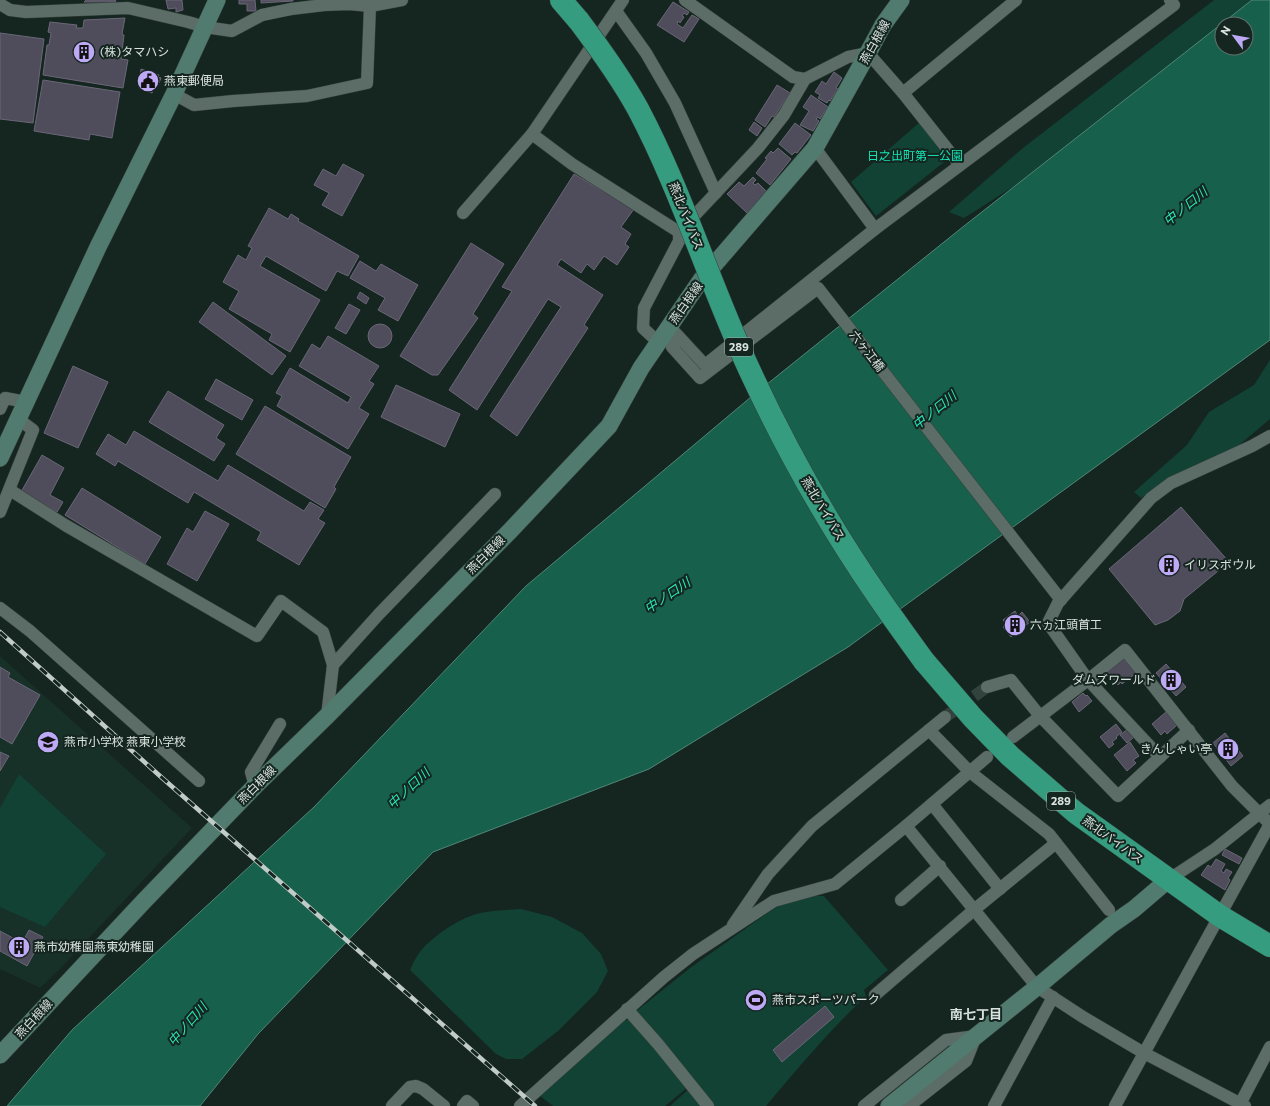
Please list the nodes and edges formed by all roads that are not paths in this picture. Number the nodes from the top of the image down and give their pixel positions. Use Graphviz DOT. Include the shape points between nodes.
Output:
graph roads {
  1 [pos="217,0"];
  2 [pos="402,0"];
  3 [pos="561,0"];
  4 [pos="623,0"];
  5 [pos="685,0"];
  6 [pos="901,0"];
  7 [pos="1016,0"];
  8 [pos="1175,2"];
  9 [pos="324,3"];
  10 [pos="0,4"];
  11 [pos="370,6"];
  12 [pos="616,11"];
  13 [pos="205,27"];
  14 [pos="868,53"];
  15 [pos="805,80"];
  16 [pos="903,93"];
  17 [pos="174,94"];
  18 [pos="532,134"];
  19 [pos="815,148"];
  20 [pos="960,165"];
  21 [pos="716,193"];
  22 [pos="463,213"];
  23 [pos="875,229"];
  24 [pos="679,232"];
  25 [pos="674,332"];
  26 [pos="658,342"];
  27 [pos="2,399"];
  28 [pos="26,402"];
  29 [pos="18,418"];
  30 [pos="1270,429"];
  31 [pos="1270,436"];
  32 [pos="1242,451"];
  33 [pos="0,458"];
  34 [pos="10,490"];
  35 [pos="495,494"];
  36 [pos="0,512"];
  37 [pos="1061,600"];
  38 [pos="0,608"];
  39 [pos="333,665"];
  40 [pos="1088,680"];
  41 [pos="987,688"];
  42 [pos="328,716"];
  43 [pos="1040,716"];
  44 [pos="945,717"];
  45 [pos="280,724"];
  46 [pos="929,730"];
  47 [pos="1189,730"];
  48 [pos="1013,737"];
  49 [pos="987,757"];
  50 [pos="1160,757"];
  51 [pos="970,772"];
  52 [pos="199,781"];
  53 [pos="255,786"];
  54 [pos="932,804"];
  55 [pos="1270,805"];
  56 [pos="1259,814"];
  57 [pos="1270,824"];
  58 [pos="906,826"];
  59 [pos="1056,843"];
  60 [pos="940,866"];
  61 [pos="1168,880"];
  62 [pos="1000,889"];
  63 [pos="901,900"];
  64 [pos="974,909"];
  65 [pos="1109,910"];
  66 [pos="1220,916"];
  67 [pos="728,930"];
  68 [pos="1270,946"];
  69 [pos="1037,987"];
  70 [pos="874,995"];
  71 [pos="1053,997"];
  72 [pos="627,1009"];
  73 [pos="976,1036"];
  74 [pos="1270,1047"];
  75 [pos="1144,1052"];
  76 [pos="0,1055"];
  77 [pos="1241,1105"];
  78 [pos="392,1106"];
  79 [pos="444,1106"];
  80 [pos="463,1106"];
  81 [pos="473,1106"];
  82 [pos="520,1106"];
  83 [pos="708,1106"];
  84 [pos="864,1106"];
  85 [pos="889,1106"];
  86 [pos="909,1106"];
  87 [pos="994,1106"];
  88 [pos="1116,1106"];
  1 -- 13 [label="main road"];
  2 -- 11 [label="street"];
  3 -- 61 [label="highway, 燕北バイパス / 289, bridge" via="612,64 638,109 666,168 749,369 798,467 877,596 924,661 1010,756 1076,813"];
  4 -- 12 [label="street"];
  5 -- 15 [label="street" via="793,78"];
  6 -- 14 [label="main road, 燕白根線" via="883,25"];
  7 -- 16 [label="street"];
  8 -- 20 [label="street"];
  9 -- 11 [label="street"];
  9 -- 13 [label="street" via="262,15 232,31"];
  10 -- 13 [label="street" via="10,10 26,12 128,8"];
  11 -- 17 [label="street" via="367,83 307,96 194,105"];
  12 -- 18 [label="street"];
  12 -- 21 [label="street" via="646,53 675,103"];
  13 -- 17 [label="main road"];
  14 -- 15 [label="street" via="848,57"];
  14 -- 16 [label="street"];
  14 -- 19 [label="main road, 燕白根線"];
  15 -- 21 [label="street" via="758,148"];
  16 -- 20 [label="street"];
  17 -- 28 [label="main road" via="101,240"];
  18 -- 22 [label="street"];
  18 -- 24 [label="street" via="572,164"];
  19 -- 23 [label="street"];
  19 -- 25 [label="main road, 燕白根線" via="701,280"];
  20 -- 23 [label="street"];
  21 -- 24 [label="street"];
  23 -- 25 [label="street" via="705,364"];
  24 -- 26 [label="street" via="679,241 644,308 643,328"];
  25 -- 26 [label="main road, 燕白根線"];
  25 -- 37 [label="street, 六ヶ江橋" via="672,347 700,378 818,288"];
  26 -- 42 [label="main road, 燕白根線" via="609,426"];
  27 -- 28 [label="street"];
  28 -- 29 [label="main road"];
  29 -- 33 [label="main road"];
  29 -- 34 [label="street" via="33,430"];
  30 -- 32 [label="street"];
  31 -- 32 [label="street"];
  32 -- 37 [label="street" via="1171,483 1151,498"];
  34 -- 36 [label="street"];
  34 -- 39 [label="street" via="65,525 257,636 281,601 323,632"];
  35 -- 39 [label="street"];
  37 -- 40 [label="street" via="1048,623"];
  38 -- 52 [label="street" via="36,636"];
  39 -- 42 [label="street"];
  40 -- 43 [label="street"];
  40 -- 47 [label="street" via="1125,650"];
  40 -- 50 [label="street"];
  41 -- 43 [label="street" via="1011,680"];
  42 -- 53 [label="main road, 燕白根線"];
  43 -- 48 [label="street"];
  43 -- 50 [label="street" via="1118,796"];
  44 -- 46 [label="street"];
  45 -- 53 [label="street" via="251,772"];
  46 -- 51 [label="street"];
  46 -- 67 [label="street" via="812,826 768,874"];
  47 -- 50 [label="street"];
  47 -- 56 [label="street" via="1232,786"];
  49 -- 51 [label="street"];
  51 -- 54 [label="street"];
  51 -- 59 [label="street" via="1049,834"];
  53 -- 76 [label="main road, 燕白根線"];
  54 -- 58 [label="street"];
  54 -- 62 [label="street"];
  55 -- 56 [label="street"];
  56 -- 57 [label="street"];
  56 -- 61 [label="street" via="1215,849"];
  57 -- 66 [label="street"];
  58 -- 60 [label="street"];
  58 -- 67 [label="street" via="835,884 774,901"];
  59 -- 62 [label="street"];
  59 -- 65 [label="street"];
  60 -- 63 [label="street"];
  60 -- 64 [label="street"];
  61 -- 66 [label="highway, 燕北バイパス / 289"];
  61 -- 69 [label="main road"];
  62 -- 64 [label="street"];
  64 -- 69 [label="street"];
  64 -- 70 [label="street"];
  66 -- 68 [label="highway, 289"];
  66 -- 75 [label="street"];
  67 -- 72 [label="street" via="693,954"];
  69 -- 71 [label="street"];
  69 -- 73 [label="main road"];
  71 -- 75 [label="street"];
  71 -- 87 [label="street"];
  72 -- 82 [label="street"];
  72 -- 83 [label="street"];
  73 -- 84 [label="street" via="946,1040"];
  73 -- 85 [label="main road"];
  73 -- 86 [label="street" via="966,1061"];
  74 -- 77 [label="street"];
  75 -- 77 [label="street"];
  75 -- 88 [label="street"];
  78 -- 79 [label="street" via="410,1087 416,1086"];
  80 -- 81 [label="street" via="467,1101"];
}
